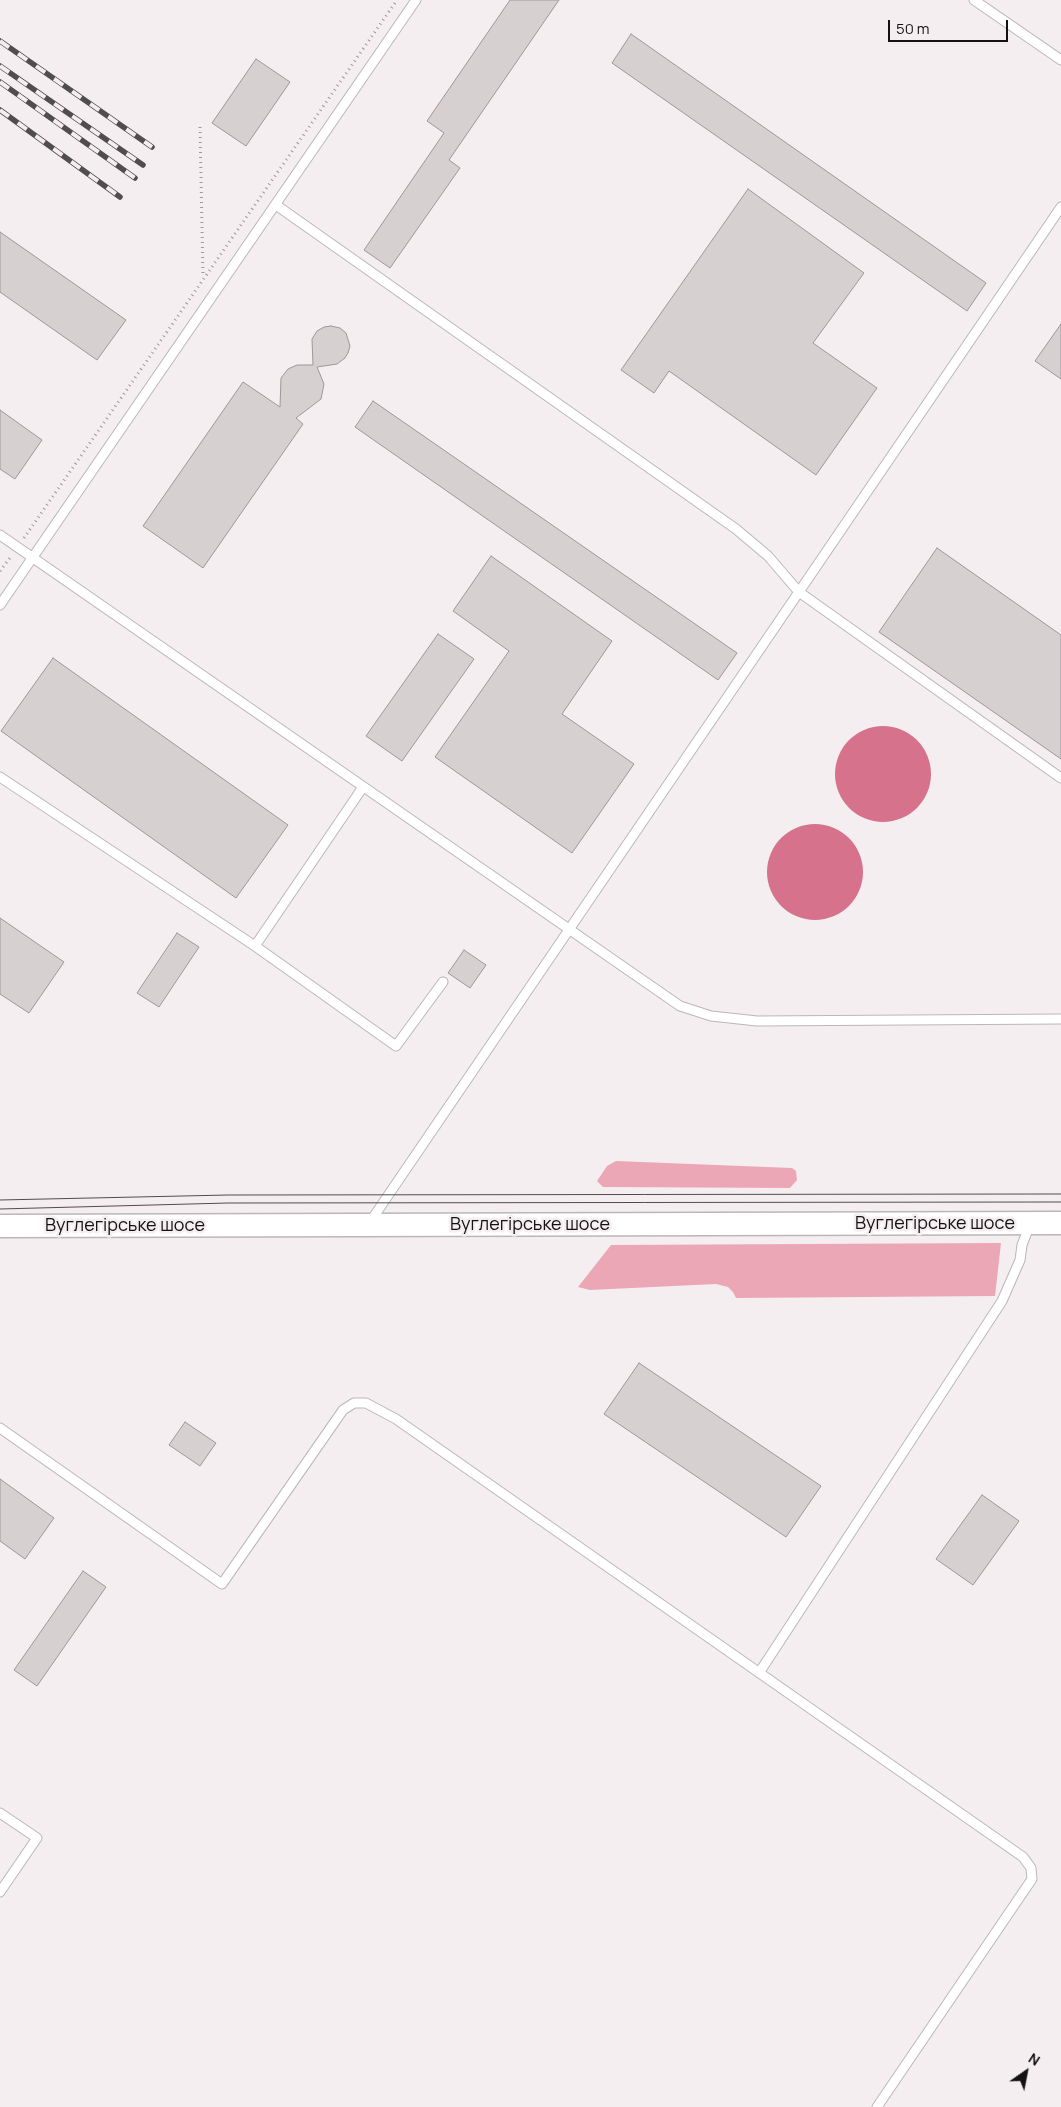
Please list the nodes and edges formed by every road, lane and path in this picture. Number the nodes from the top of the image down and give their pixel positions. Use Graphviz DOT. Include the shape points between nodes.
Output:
graph roads {
  1 [pos="397,0"];
  2 [pos="416,0"];
  3 [pos="974,0"];
  4 [pos="1061,60"];
  5 [pos="200,127"];
  6 [pos="276,205"];
  7 [pos="1061,207"];
  8 [pos="202,278"];
  9 [pos="0,535"];
  10 [pos="17,547"];
  11 [pos="33,558"];
  12 [pos="0,571"];
  13 [pos="800,592"];
  14 [pos="0,605"];
  15 [pos="0,776"];
  16 [pos="1061,778"];
  17 [pos="363,787"];
  18 [pos="570,931"];
  19 [pos="255,946"];
  20 [pos="443,982"];
  21 [pos="1061,1019"];
  22 [pos="1061,1223"];
  23 [pos="1030,1224"];
  24 [pos="0,1226"];
  25 [pos="367,1226"];
  26 [pos="0,1428"];
  27 [pos="759,1673"];
  28 [pos="0,1813"];
  29 [pos="0,1892"];
  30 [pos="877,2107"];
  1 -- 8 [label="path"];
  2 -- 6 [label="lane"];
  3 -- 4 [label="lane"];
  5 -- 8 [label="path"];
  6 -- 11 [label="lane"];
  6 -- 13 [label="lane" via="736,528 761,549"];
  7 -- 13 [label="lane"];
  8 -- 10 [label="path"];
  9 -- 10 [label="lane"];
  10 -- 11 [label="lane"];
  10 -- 12 [label="path"];
  11 -- 14 [label="lane"];
  11 -- 17 [label="lane"];
  13 -- 16 [label="lane"];
  13 -- 18 [label="lane"];
  15 -- 19 [label="lane"];
  17 -- 18 [label="lane"];
  17 -- 19 [label="lane"];
  18 -- 21 [label="lane" via="680,1006 711,1016 757,1021"];
  18 -- 25 [label="lane"];
  19 -- 20 [label="lane" via="396,1046"];
  22 -- 23 [label="street, Вуглегірське шосе"];
  23 -- 25 [label="street, Вуглегірське шосе"];
  23 -- 27 [label="lane" via="1020,1260 1002,1301"];
  24 -- 25 [label="street, Вуглегірське шосе"];
  26 -- 27 [label="lane" via="222,1584 343,1410 354,1403 366,1403 396,1420"];
  27 -- 30 [label="lane" via="1023,1857 1031,1868 1032,1879"];
  28 -- 29 [label="lane" via="37,1838"];
}
